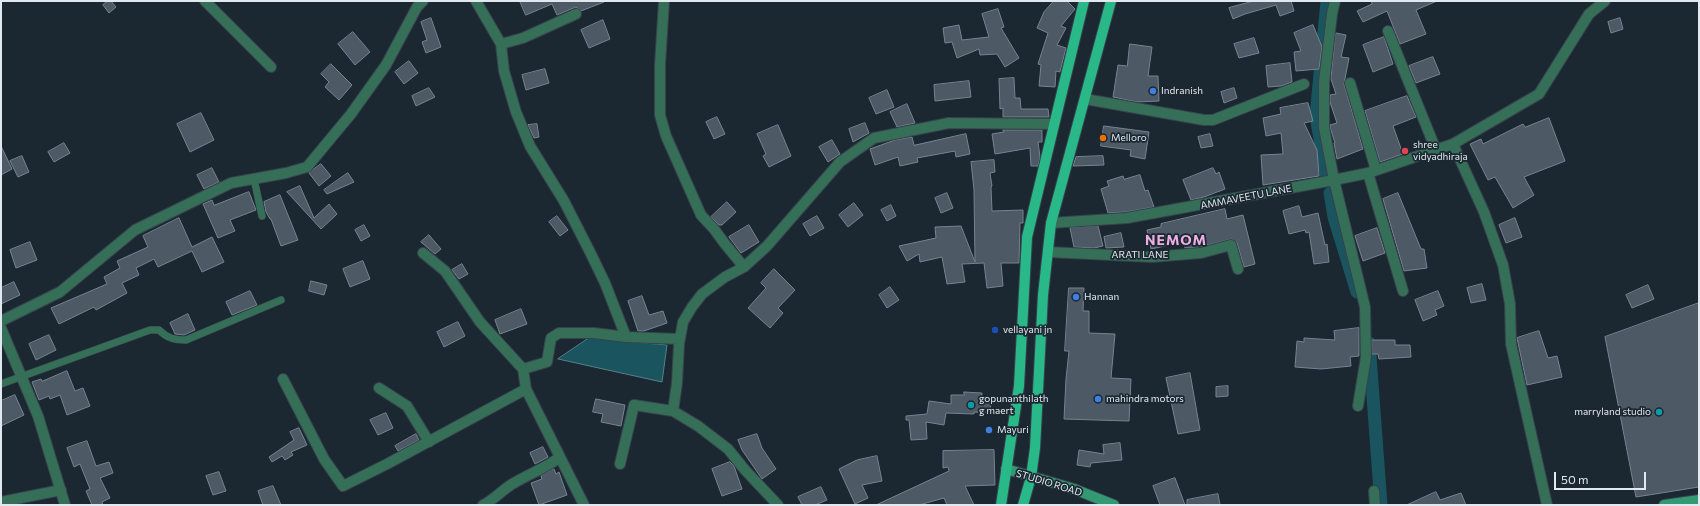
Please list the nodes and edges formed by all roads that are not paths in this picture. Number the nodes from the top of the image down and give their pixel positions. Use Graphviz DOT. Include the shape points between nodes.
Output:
graph roads {
  1 [pos="205,1"];
  2 [pos="423,1"];
  3 [pos="476,1"];
  4 [pos="664,1"];
  5 [pos="1084,1"];
  6 [pos="1111,1"];
  7 [pos="1335,1"];
  8 [pos="1605,1"];
  9 [pos="576,14"];
  10 [pos="1388,32"];
  11 [pos="501,44"];
  12 [pos="271,67"];
  13 [pos="1350,82"];
  14 [pos="1304,84"];
  15 [pos="1084,99"];
  16 [pos="1054,124"];
  17 [pos="1453,144"];
  18 [pos="1436,150"];
  19 [pos="1372,171"];
  20 [pos="254,179"];
  21 [pos="1334,180"];
  22 [pos="262,216"];
  23 [pos="1051,223"];
  24 [pos="1048,252"];
  25 [pos="423,253"];
  26 [pos="744,267"];
  27 [pos="1238,269"];
  28 [pos="1403,291"];
  29 [pos="281,300"];
  30 [pos="1,321"];
  31 [pos="1,328"];
  32 [pos="626,337"];
  33 [pos="680,339"];
  34 [pos="523,369"];
  35 [pos="22,377"];
  36 [pos="283,379"];
  37 [pos="1,384"];
  38 [pos="380,388"];
  39 [pos="526,389"];
  40 [pos="1358,406"];
  41 [pos="673,411"];
  42 [pos="429,442"];
  43 [pos="560,457"];
  44 [pos="620,464"];
  45 [pos="1006,469"];
  46 [pos="1031,477"];
  47 [pos="60,490"];
  48 [pos="1374,491"];
  49 [pos="1699,500"];
  50 [pos="1,502"];
  51 [pos="65,505"];
  52 [pos="483,505"];
  53 [pos="584,505"];
  54 [pos="778,505"];
  55 [pos="1001,505"];
  56 [pos="1023,505"];
  57 [pos="1114,505"];
  58 [pos="1375,505"];
  59 [pos="1547,505"];
  60 [pos="1664,505"];
  1 -- 12 [label="street"];
  2 -- 20 [label="street" via="386,65 351,114 307,167"];
  3 -- 11 [label="street"];
  4 -- 26 [label="street" via="660,115 666,136 701,215"];
  5 -- 16 [label="main road"];
  6 -- 15 [label="main road"];
  7 -- 21 [label="street" via="1324,82 1324,128"];
  8 -- 17 [label="street, AMMAVEETU LANE" via="1589,14 1539,94"];
  9 -- 11 [label="street" via="523,38"];
  10 -- 18 [label="street"];
  11 -- 32 [label="street" via="504,71 516,112 530,146 564,201 590,252"];
  13 -- 19 [label="street"];
  14 -- 15 [label="street" via="1213,120"];
  15 -- 23 [label="main road"];
  16 -- 26 [label="street" via="949,122 874,138 840,162 767,246"];
  16 -- 45 [label="main road" via="1028,237 1019,386"];
  17 -- 18 [label="street, AMMAVEETU LANE"];
  17 -- 59 [label="street" via="1484,212 1503,265 1510,304 1511,344"];
  18 -- 19 [label="street, AMMAVEETU LANE"];
  19 -- 21 [label="street, AMMAVEETU LANE"];
  19 -- 28 [label="street"];
  20 -- 22 [label="lane"];
  20 -- 30 [label="street" via="231,183 135,230 60,292"];
  21 -- 23 [label="street, AMMAVEETU LANE" via="1127,218"];
  21 -- 40 [label="street" via="1365,307 1366,357"];
  23 -- 24 [label="main road"];
  24 -- 27 [label="street, ARATI LANE" via="1152,257 1201,253 1231,245"];
  24 -- 46 [label="main road"];
  25 -- 34 [label="street" via="444,271 480,322"];
  26 -- 33 [label="street" via="702,294 683,322"];
  29 -- 35 [label="lane" via="186,340 174,340 159,330 150,330"];
  31 -- 35 [label="street"];
  32 -- 33 [label="street"];
  32 -- 34 [label="street" via="594,333 559,333 551,338 547,362"];
  33 -- 41 [label="street"];
  34 -- 39 [label="street"];
  35 -- 37 [label="lane"];
  35 -- 47 [label="street" via="38,416"];
  36 -- 42 [label="street" via="324,459 343,486"];
  38 -- 42 [label="street" via="407,406"];
  39 -- 42 [label="street"];
  39 -- 43 [label="street"];
  41 -- 44 [label="street" via="634,404"];
  41 -- 54 [label="street" via="728,449"];
  43 -- 52 [label="street" via="512,484 492,501"];
  43 -- 53 [label="street"];
  45 -- 46 [label="street, STUDIO ROAD"];
  45 -- 55 [label="main road"];
  46 -- 56 [label="main road"];
  46 -- 57 [label="street, STUDIO ROAD"];
  47 -- 50 [label="street"];
  47 -- 51 [label="street"];
  48 -- 58 [label="street"];
  49 -- 60 [label="street"];
}
